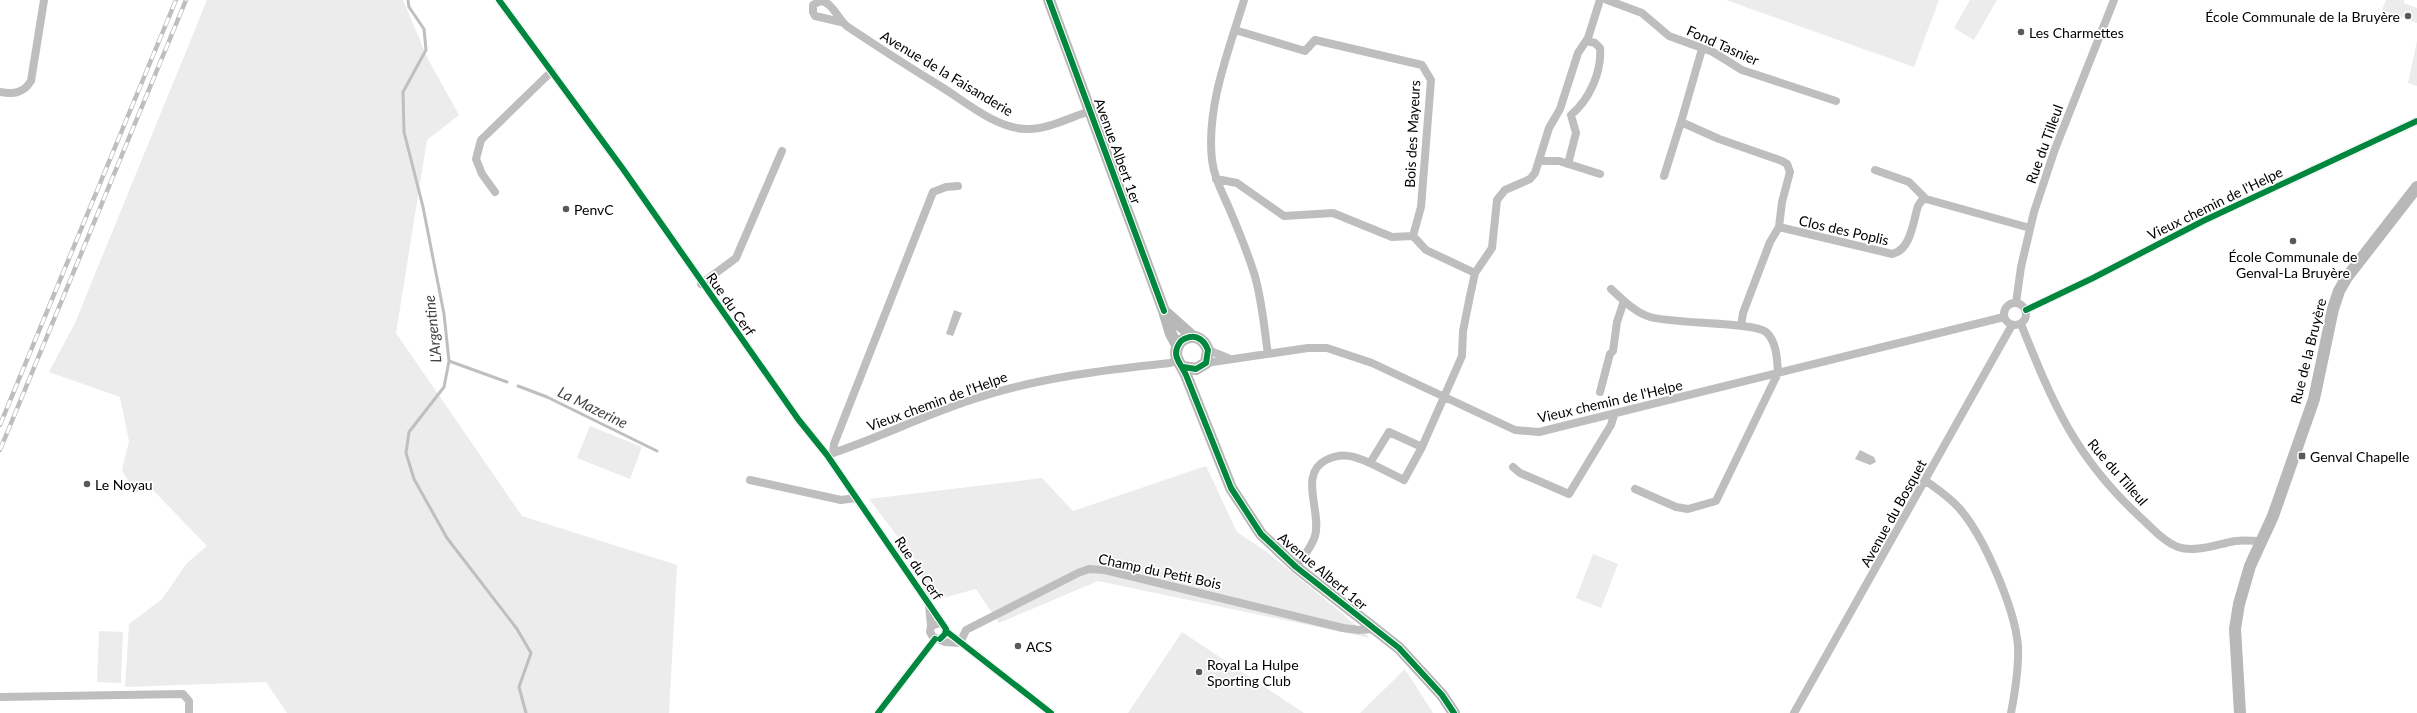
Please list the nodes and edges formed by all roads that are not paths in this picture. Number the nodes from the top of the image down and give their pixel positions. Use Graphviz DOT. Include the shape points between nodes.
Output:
graph roads {
  1 [pos="44,0"];
  2 [pos="500,0"];
  3 [pos="1049,0"];
  4 [pos="1244,0"];
  5 [pos="1600,0"];
  6 [pos="1607,0"];
  7 [pos="2114,0"];
  8 [pos="841,22"];
  9 [pos="1235,30"];
  10 [pos="1586,41"];
  11 [pos="1702,49"];
  12 [pos="552,71"];
  13 [pos="0,92"];
  14 [pos="1836,101"];
  15 [pos="1090,111"];
  16 [pos="1558,112"];
  17 [pos="1571,115"];
  18 [pos="2417,121"];
  19 [pos="1681,122"];
  20 [pos="782,151"];
  21 [pos="1540,160"];
  22 [pos="1568,164"];
  23 [pos="1875,170"];
  24 [pos="1600,174"];
  25 [pos="1664,176"];
  26 [pos="1216,179"];
  27 [pos="958,186"];
  28 [pos="2417,187"];
  29 [pos="495,192"];
  30 [pos="1926,199"];
  31 [pos="1779,227"];
  32 [pos="2030,228"];
  33 [pos="1413,236"];
  34 [pos="1475,274"];
  35 [pos="701,284"];
  36 [pos="1611,289"];
  37 [pos="1624,301"];
  38 [pos="2016,303"];
  39 [pos="2026,310"];
  40 [pos="1164,311"];
  41 [pos="2004,317"];
  42 [pos="2021,324"];
  43 [pos="2012,325"];
  44 [pos="1741,326"];
  45 [pos="1192,336"];
  46 [pos="1177,345"];
  47 [pos="1208,350"];
  48 [pos="1268,354"];
  49 [pos="1231,359"];
  50 [pos="1180,364"];
  51 [pos="1201,366"];
  52 [pos="1778,372"];
  53 [pos="1600,392"];
  54 [pos="1445,398"];
  55 [pos="1198,404"];
  56 [pos="1614,415"];
  57 [pos="1422,447"];
  58 [pos="830,454"];
  59 [pos="1370,463"];
  60 [pos="1513,467"];
  61 [pos="750,480"];
  62 [pos="1926,481"];
  63 [pos="1635,489"];
  64 [pos="856,498"];
  65 [pos="2262,541"];
  66 [pos="1296,567"];
  67 [pos="929,605"];
  68 [pos="940,623"];
  69 [pos="931,626"];
  70 [pos="1374,629"];
  71 [pos="946,631"];
  72 [pos="937,639"];
  73 [pos="960,643"];
  74 [pos="0,697"];
  75 [pos="189,713"];
  76 [pos="878,713"];
  77 [pos="1052,713"];
  78 [pos="1454,713"];
  79 [pos="1794,713"];
  80 [pos="2011,713"];
  81 [pos="2240,713"];
  82 [pos="2247,713"];
  1 -- 13 [label="street" via="31,81 27,88 20,92"];
  2 -- 12 [label="street, Rue du Cerf"];
  3 -- 15 [label="main road, Avenue Albert 1er"];
  4 -- 9 [label="street"];
  5 -- 10 [label="street"];
  6 -- 11 [label="street, Fond Tasnier" via="1642,13 1669,36"];
  7 -- 32 [label="street, Rue du Tilleul" via="2055,149"];
  8 -- 15 [label="street, Avenue de la Faisanderie" via="991,119 1013,128 1027,130 1042,127"];
  9 -- 26 [label="street" via="1215,106 1210,136"];
  9 -- 33 [label="street, Bois des Mayeurs" via="1305,51 1315,40 1422,65 1431,80 1421,207"];
  10 -- 16 [label="street" via="1578,53"];
  10 -- 17 [label="street" via="1595,43 1600,48 1599,62 1588,98"];
  11 -- 14 [label="street, Fond Tasnier" via="1742,70"];
  11 -- 19 [label="street"];
  12 -- 29 [label="street" via="482,140 476,159"];
  12 -- 35 [label="street, Rue du Cerf" via="623,169"];
  15 -- 40 [label="main road, Avenue Albert 1er"];
  16 -- 17 [label="street"];
  16 -- 21 [label="street" via="1549,128"];
  17 -- 22 [label="street" via="1576,133"];
  18 -- 39 [label="street, Vieux chemin de l'Helpe" via="2210,217"];
  19 -- 25 [label="street"];
  19 -- 31 [label="street, Clos des Poplis" via="1786,164 1790,172"];
  20 -- 35 [label="street, Rue du Cerf" via="736,258"];
  21 -- 22 [label="street"];
  21 -- 34 [label="street" via="1530,179 1505,190 1497,200 1492,248"];
  22 -- 24 [label="street"];
  23 -- 30 [label="street" via="1909,182"];
  26 -- 33 [label="street" via="1237,183 1284,216 1334,213 1392,237"];
  26 -- 48 [label="street" via="1254,273"];
  27 -- 58 [label="street" via="937,190 930,198"];
  28 -- 65 [label="main road, Rue de la Bruyère" via="2360,259 2339,292 2314,399"];
  30 -- 31 [label="street, Clos des Poplis" via="1918,206 1906,246 1900,253 1892,254"];
  30 -- 32 [label="street"];
  31 -- 44 [label="street, Clos des Poplis" via="1770,242 1743,313"];
  32 -- 38 [label="street, Rue du Tilleul"];
  33 -- 34 [label="street" via="1426,250"];
  34 -- 54 [label="street" via="1463,331 1462,356"];
  35 -- 58 [label="street, Rue du Cerf" via="798,419"];
  36 -- 37 [label="street"];
  37 -- 44 [label="street" via="1641,314 1651,317 1689,323"];
  37 -- 53 [label="street" via="1617,322 1613,351"];
  38 -- 39 [label="street"];
  38 -- 41 [label="street" via="2007,307"];
  39 -- 42 [label="street" via="2027,316"];
  40 -- 45 [label="main road, Avenue Albert 1er"];
  40 -- 46 [label="main road, Avenue Albert 1er"];
  41 -- 43 [label="street"];
  41 -- 52 [label="street, Vieux chemin de l'Helpe"];
  42 -- 43 [label="street"];
  42 -- 65 [label="street, Rue du Tilleul" via="2049,394 2076,444 2113,490 2154,529 2179,548 2189,549 2235,541"];
  43 -- 62 [label="street, Avenue du Bosquet"];
  44 -- 52 [label="street" via="1755,327 1767,332 1776,351"];
  45 -- 46 [label="main road" via="1186,337"];
  45 -- 47 [label="main road, Avenue Albert 1er" via="1200,338"];
  46 -- 50 [label="main road, Avenue Albert 1er"];
  47 -- 49 [label="street, Vieux chemin de l'Helpe"];
  47 -- 51 [label="main road, Avenue Albert 1er"];
  48 -- 49 [label="street, Vieux chemin de l'Helpe"];
  48 -- 54 [label="street, Vieux chemin de l'Helpe" via="1327,348 1372,363"];
  49 -- 51 [label="street, Vieux chemin de l'Helpe"];
  50 -- 51 [label="main road"];
  50 -- 55 [label="main road, Avenue Albert 1er"];
  50 -- 58 [label="street, Vieux chemin de l'Helpe" via="1170,363 1013,387 973,399"];
  51 -- 55 [label="main road, Avenue Albert 1er" via="1194,384"];
  52 -- 56 [label="street, Vieux chemin de l'Helpe"];
  52 -- 63 [label="street" via="1716,501 1688,509 1676,507"];
  54 -- 56 [label="street, Vieux chemin de l'Helpe" via="1495,422 1528,432 1552,430"];
  54 -- 57 [label="street"];
  55 -- 66 [label="main road, Avenue Albert 1er" via="1231,488 1246,514 1262,534"];
  56 -- 60 [label="street" via="1611,425 1569,494 1520,473"];
  57 -- 59 [label="street" via="1389,432"];
  57 -- 59 [label="street" via="1404,480"];
  58 -- 64 [label="street, Rue du Cerf"];
  59 -- 66 [label="street" via="1347,455 1335,456 1322,462 1315,469 1312,483 1317,525 1315,537"];
  61 -- 64 [label="street" via="841,500"];
  62 -- 79 [label="street, Avenue du Bosquet"];
  62 -- 80 [label="street" via="1955,503 1977,533 2005,598 2016,631 2018,648"];
  64 -- 67 [label="street, Rue du Cerf"];
  65 -- 81 [label="main road, Rue de la Bruyère" via="2246,578 2235,629"];
  65 -- 82 [label="main road, Rue de la Bruyère" via="2243,627 2248,685"];
  66 -- 70 [label="main road, Avenue Albert 1er"];
  67 -- 68 [label="street, Rue du Cerf"];
  67 -- 69 [label="street, Rue du Cerf"];
  68 -- 69 [label="street"];
  68 -- 71 [label="street, Rue du Cerf"];
  69 -- 72 [label="street, Rue du Cerf" via="930,634"];
  70 -- 73 [label="street, Champ du Petit Bois" via="1343,628 1105,570 1089,569 966,630"];
  70 -- 78 [label="main road, Avenue Albert 1er" via="1399,648 1420,669"];
  71 -- 72 [label="street"];
  71 -- 73 [label="street, Rue du Cerf"];
  72 -- 73 [label="street"];
  72 -- 76 [label="street"];
  73 -- 77 [label="street, Rue du Cerf"];
  74 -- 75 [label="street" via="183,694 189,701"];
}
